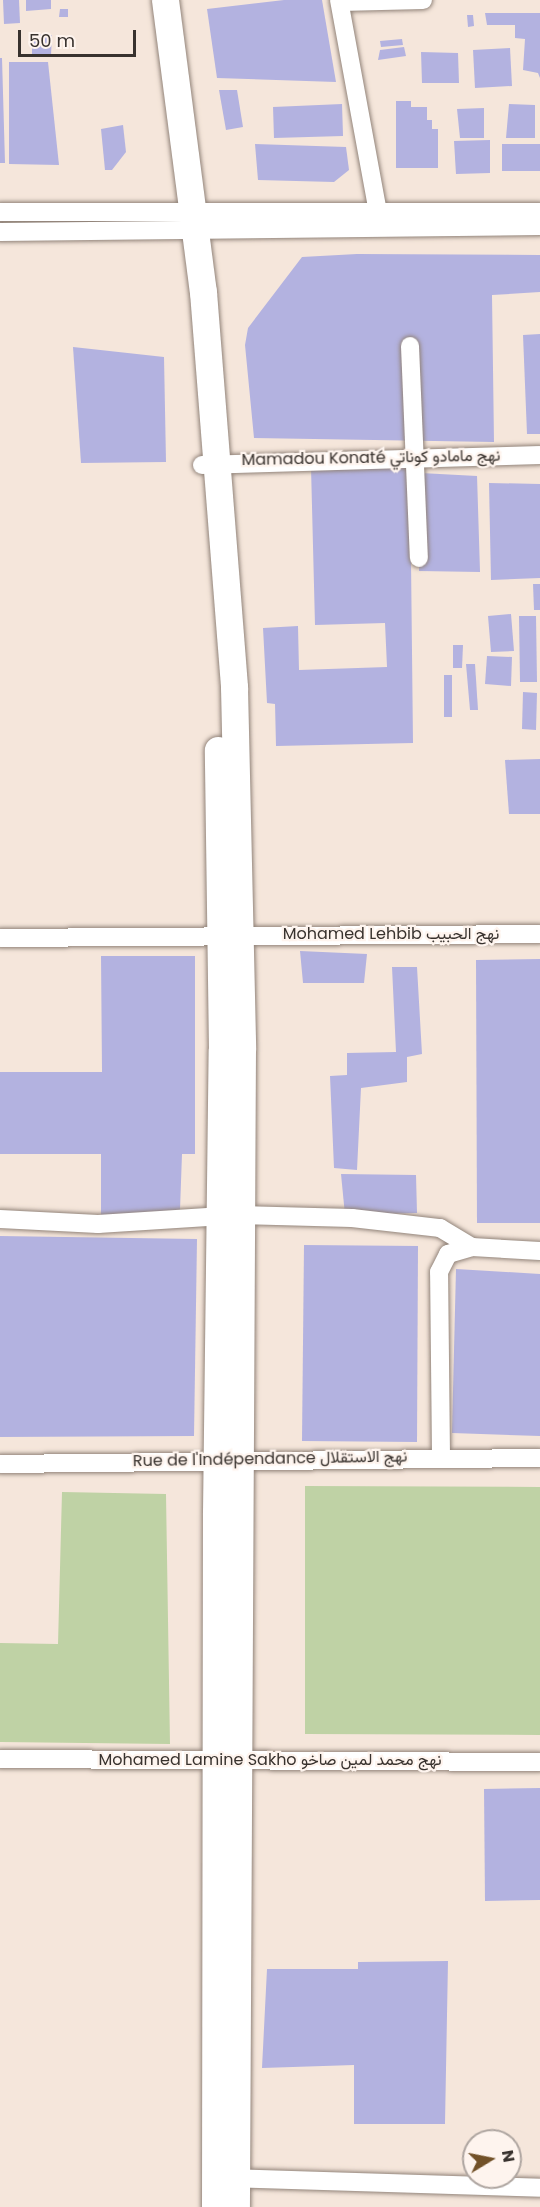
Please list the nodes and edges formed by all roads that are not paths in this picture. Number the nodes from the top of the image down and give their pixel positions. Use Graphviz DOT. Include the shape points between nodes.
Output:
graph roads {
  1 [pos="152,0"];
  2 [pos="165,0"];
  3 [pos="423,0"];
  4 [pos="339,1"];
  5 [pos="0,212"];
  6 [pos="540,212"];
  7 [pos="378,213"];
  8 [pos="189,220"];
  9 [pos="540,226"];
  10 [pos="0,232"];
  11 [pos="410,346"];
  12 [pos="540,455"];
  13 [pos="416,457"];
  14 [pos="210,463"];
  15 [pos="419,558"];
  16 [pos="540,934"];
  17 [pos="231,935"];
  18 [pos="0,938"];
  19 [pos="229,1215"];
  20 [pos="0,1219"];
  21 [pos="472,1247"];
  22 [pos="540,1251"];
  23 [pos="441,1456"];
  24 [pos="540,1458"];
  25 [pos="228,1459"];
  26 [pos="0,1464"];
  27 [pos="0,1759"];
  28 [pos="226,1759"];
  29 [pos="540,1762"];
  30 [pos="225,2178"];
  31 [pos="540,2188"];
  32 [pos="215,2207"];
  33 [pos="236,2207"];
  1 -- 8 [label="highway"];
  2 -- 8 [label="highway"];
  3 -- 4 [label="street"];
  4 -- 7 [label="street"];
  5 -- 8 [label="street"];
  6 -- 7 [label="street"];
  7 -- 8 [label="street"];
  8 -- 9 [label="street"];
  8 -- 10 [label="street"];
  8 -- 14 [label="highway"];
  11 -- 13 [label="street"];
  12 -- 13 [label="street, Mamadou Konaté نهج مامادو كوناتي"];
  13 -- 14 [label="street, Mamadou Konaté نهج مامادو كوناتي"];
  13 -- 15 [label="street"];
  14 -- 17 [label="highway" via="234,687"];
  16 -- 17 [label="street, Mohamed Lehbib نهج الحبيب"];
  17 -- 18 [label="street, Mohamed Lehbib نهج الحبيب"];
  17 -- 19 [label="highway"];
  19 -- 20 [label="street" via="98,1224"];
  19 -- 21 [label="street" via="409,1223 440,1228"];
  19 -- 25 [label="highway"];
  21 -- 22 [label="street"];
  21 -- 23 [label="street" via="448,1254 439,1272"];
  23 -- 24 [label="street, Rue de l'Indépendance نهج الاستقلال"];
  23 -- 25 [label="street, Rue de l'Indépendance نهج الاستقلال"];
  25 -- 26 [label="street, Rue de l'Indépendance نهج الاستقلال"];
  25 -- 28 [label="highway"];
  27 -- 28 [label="street, Mohamed Lamine Sakho نهج محمد لمين صاخو"];
  28 -- 29 [label="street, Mohamed Lamine Sakho نهج محمد لمين صاخو"];
  28 -- 30 [label="highway"];
  30 -- 31 [label="street"];
  30 -- 32 [label="highway"];
  30 -- 33 [label="highway"];
}
